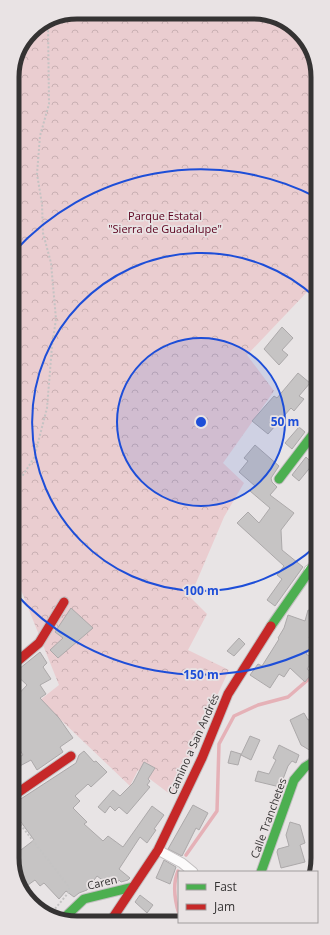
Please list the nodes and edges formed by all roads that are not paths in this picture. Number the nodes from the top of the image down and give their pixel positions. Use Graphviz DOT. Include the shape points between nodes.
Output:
graph roads {
  1 [pos="311,437"];
  2 [pos="279,479"];
  3 [pos="311,568"];
  4 [pos="309,570"];
  5 [pos="64,602"];
  6 [pos="19,660"];
  7 [pos="71,756"];
  8 [pos="311,763"];
  9 [pos="19,792"];
  10 [pos="158,850"];
  11 [pos="192,871"];
  12 [pos="261,871"];
  13 [pos="133,887"];
  14 [pos="67,915"];
  15 [pos="114,916"];
  1 -- 2 [label="street"];
  3 -- 4 [label="street, Camino a San Andrés"];
  4 -- 10 [label="street, Camino a San Andrés" via="228,694 202,758"];
  5 -- 6 [label="street" via="39,643"];
  7 -- 9 [label="street"];
  8 -- 12 [label="street, Calle Tranchetes" via="294,780"];
  10 -- 11 [label="street"];
  10 -- 13 [label="street, Camino a San Andrés"];
  13 -- 14 [label="street, Caren" via="84,899"];
  13 -- 15 [label="street, Camino a San Andrés"];
}
